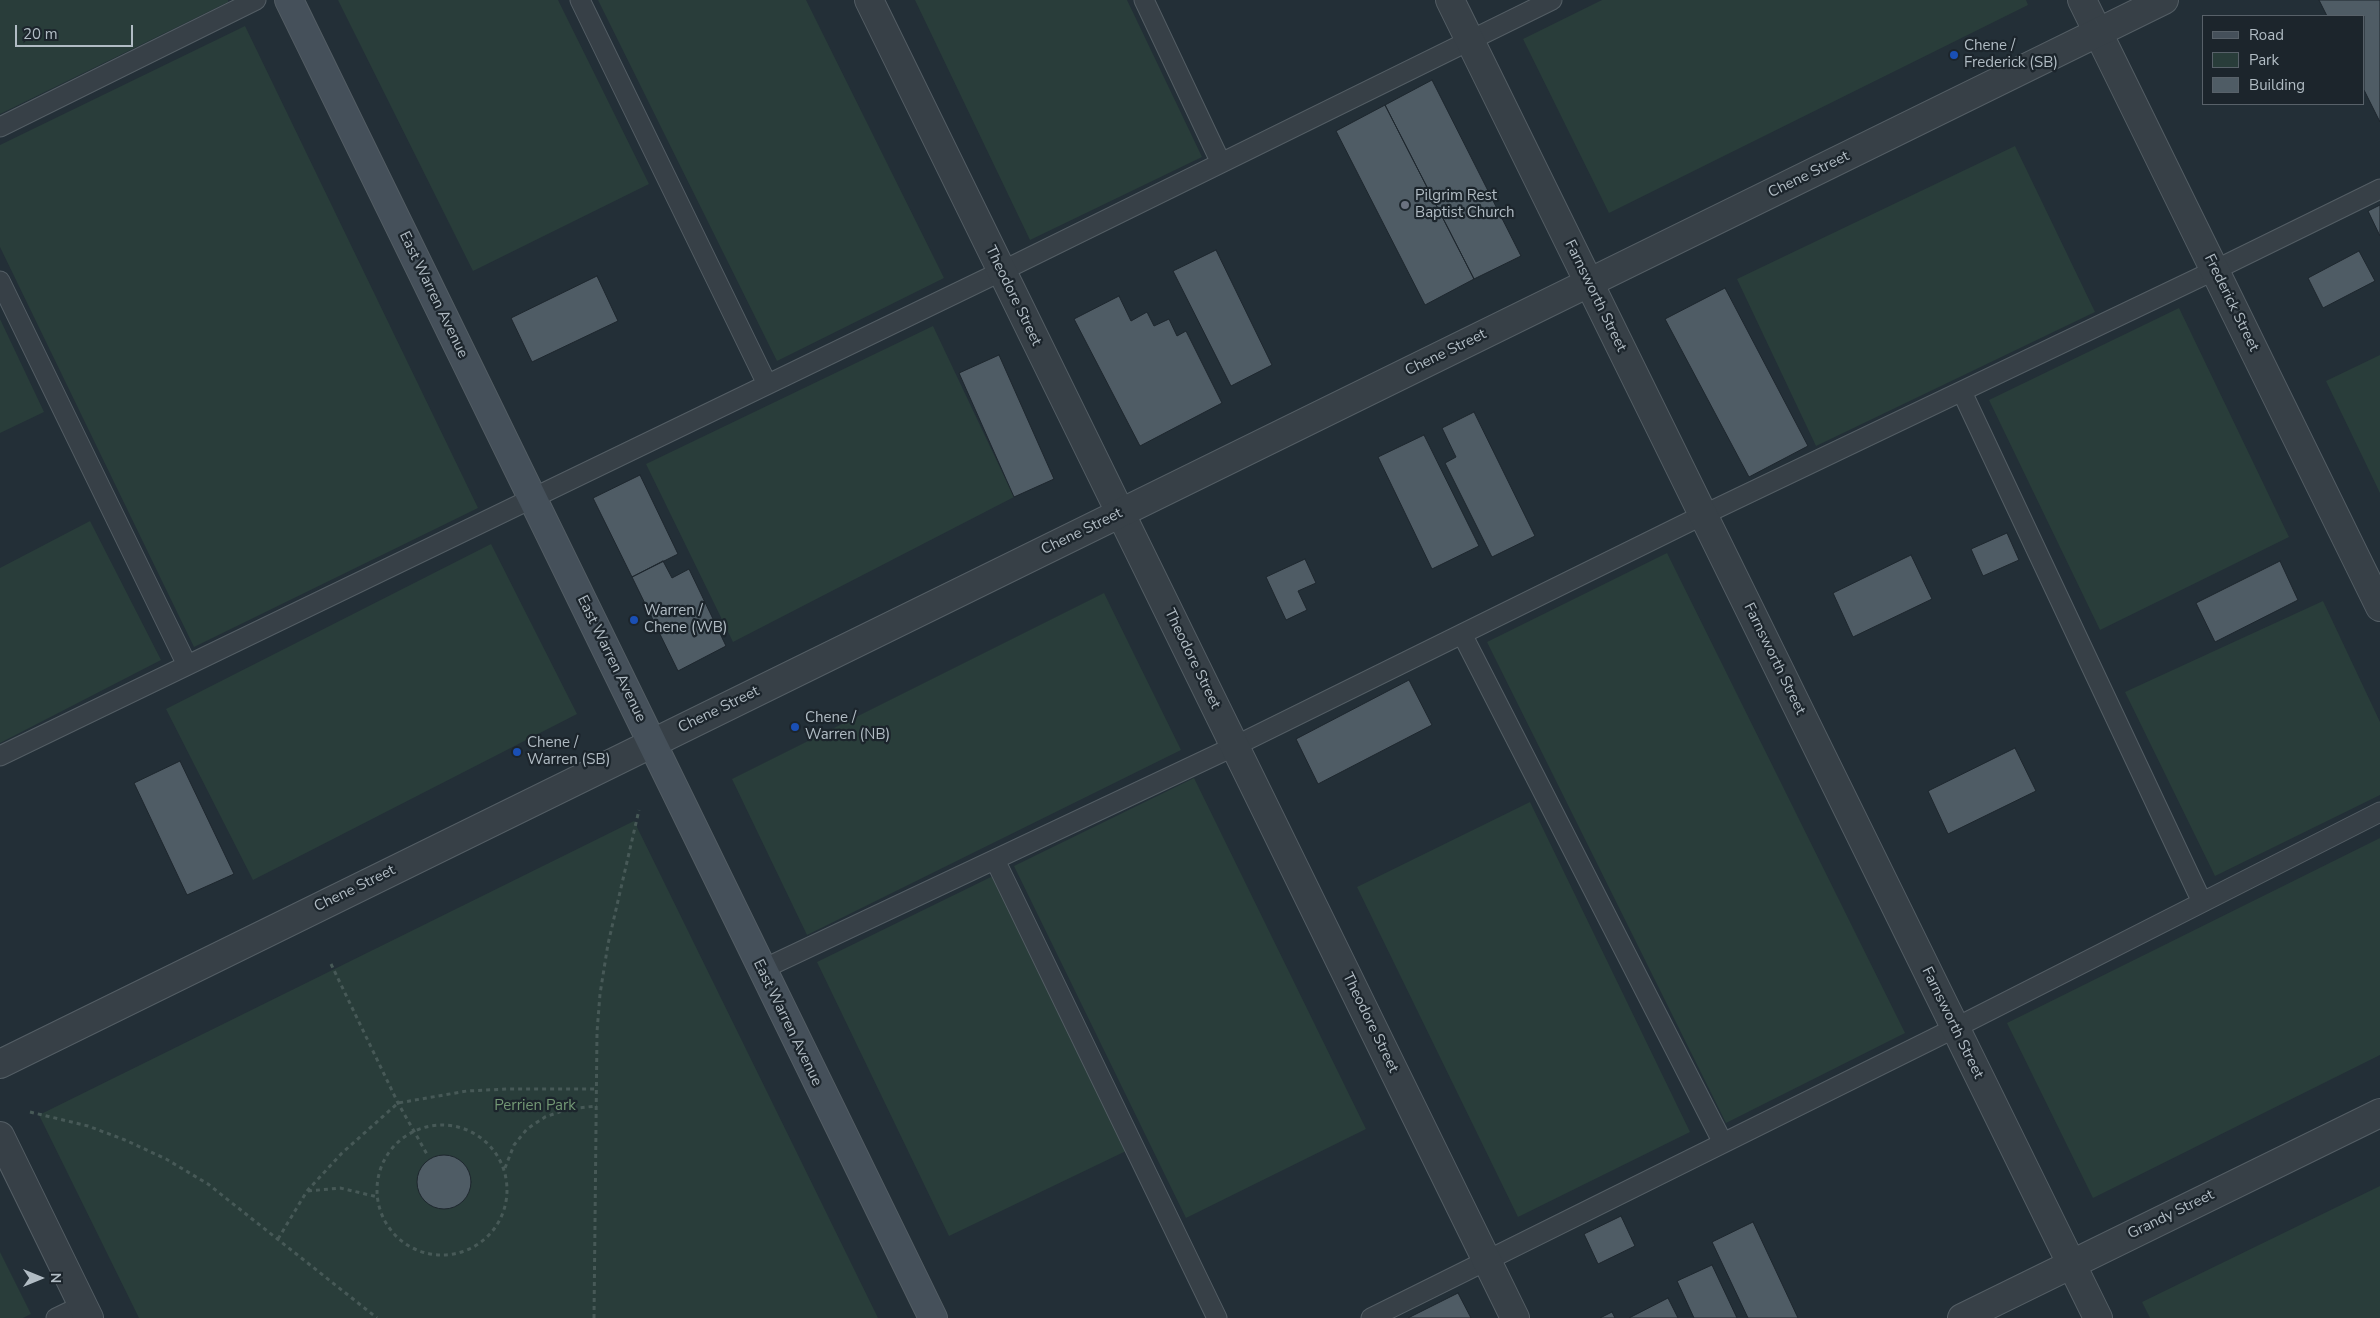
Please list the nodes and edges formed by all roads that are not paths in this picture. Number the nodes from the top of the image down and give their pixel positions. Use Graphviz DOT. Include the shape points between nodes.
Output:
graph roads {
  1 [pos="256,0"];
  2 [pos="289,0"];
  3 [pos="580,0"];
  4 [pos="869,0"];
  5 [pos="1144,0"];
  6 [pos="1450,0"];
  7 [pos="1552,0"];
  8 [pos="2082,0"];
  9 [pos="2164,0"];
  10 [pos="2098,33"];
  11 [pos="1470,40"];
  12 [pos="0,127"];
  13 [pos="1221,163"];
  14 [pos="2380,189"];
  15 [pos="2215,270"];
  16 [pos="1002,272"];
  17 [pos="0,281"];
  18 [pos="1588,282"];
  19 [pos="767,384"];
  20 [pos="1962,392"];
  21 [pos="532,497"];
  22 [pos="1120,513"];
  23 [pos="1703,515"];
  24 [pos="2380,607"];
  25 [pos="1462,634"];
  26 [pos="187,665"];
  27 [pos="652,743"];
  28 [pos="1234,746"];
  29 [pos="0,756"];
  30 [pos="2380,812"];
  31 [pos="995,860"];
  32 [pos="2202,902"];
  33 [pos="761,970"];
  34 [pos="1955,1028"];
  35 [pos="0,1064"];
  36 [pos="2380,1112"];
  37 [pos="0,1136"];
  38 [pos="1723,1144"];
  39 [pos="1487,1260"];
  40 [pos="2071,1264"];
  41 [pos="86,1311"];
  42 [pos="56,1318"];
  43 [pos="933,1318"];
  44 [pos="1217,1318"];
  45 [pos="1371,1318"];
  46 [pos="1515,1318"];
  47 [pos="1962,1318"];
  48 [pos="2098,1318"];
  1 -- 12 [label="lane"];
  2 -- 21 [label="main road, East Warren Avenue"];
  3 -- 19 [label="lane"];
  4 -- 16 [label="street, Theodore Street"];
  5 -- 13 [label="lane"];
  6 -- 11 [label="street, Farnsworth Street"];
  7 -- 11 [label="lane"];
  8 -- 10 [label="street, Frederick Street"];
  9 -- 10 [label="street, Chene Street"];
  10 -- 15 [label="street, Frederick Street"];
  10 -- 18 [label="street, Chene Street"];
  11 -- 13 [label="lane"];
  11 -- 18 [label="street, Farnsworth Street"];
  13 -- 16 [label="lane"];
  14 -- 15 [label="lane"];
  15 -- 20 [label="lane"];
  15 -- 24 [label="street, Frederick Street"];
  16 -- 19 [label="lane"];
  16 -- 22 [label="street, Theodore Street"];
  17 -- 26 [label="lane"];
  18 -- 22 [label="street, Chene Street"];
  18 -- 23 [label="street, Farnsworth Street"];
  19 -- 21 [label="lane"];
  20 -- 23 [label="lane"];
  20 -- 32 [label="lane"];
  21 -- 26 [label="lane"];
  21 -- 27 [label="main road, East Warren Avenue"];
  22 -- 27 [label="street, Chene Street"];
  22 -- 28 [label="street, Theodore Street"];
  23 -- 25 [label="lane"];
  23 -- 34 [label="street, Farnsworth Street"];
  25 -- 28 [label="lane"];
  25 -- 38 [label="lane"];
  26 -- 29 [label="lane"];
  27 -- 33 [label="main road, East Warren Avenue"];
  27 -- 35 [label="street, Chene Street"];
  28 -- 31 [label="lane"];
  28 -- 39 [label="street, Theodore Street"];
  30 -- 32 [label="lane"];
  31 -- 33 [label="lane"];
  31 -- 44 [label="lane"];
  32 -- 34 [label="lane"];
  33 -- 43 [label="main road, East Warren Avenue"];
  34 -- 38 [label="lane"];
  34 -- 40 [label="street, Farnsworth Street"];
  36 -- 40 [label="street, Grandy Street"];
  37 -- 41 [label="street"];
  38 -- 39 [label="lane"];
  39 -- 45 [label="lane"];
  39 -- 46 [label="street, Theodore Street"];
  40 -- 47 [label="street, Grandy Street"];
  40 -- 48 [label="street, Farnsworth Street"];
  41 -- 42 [label="lane"];
}
